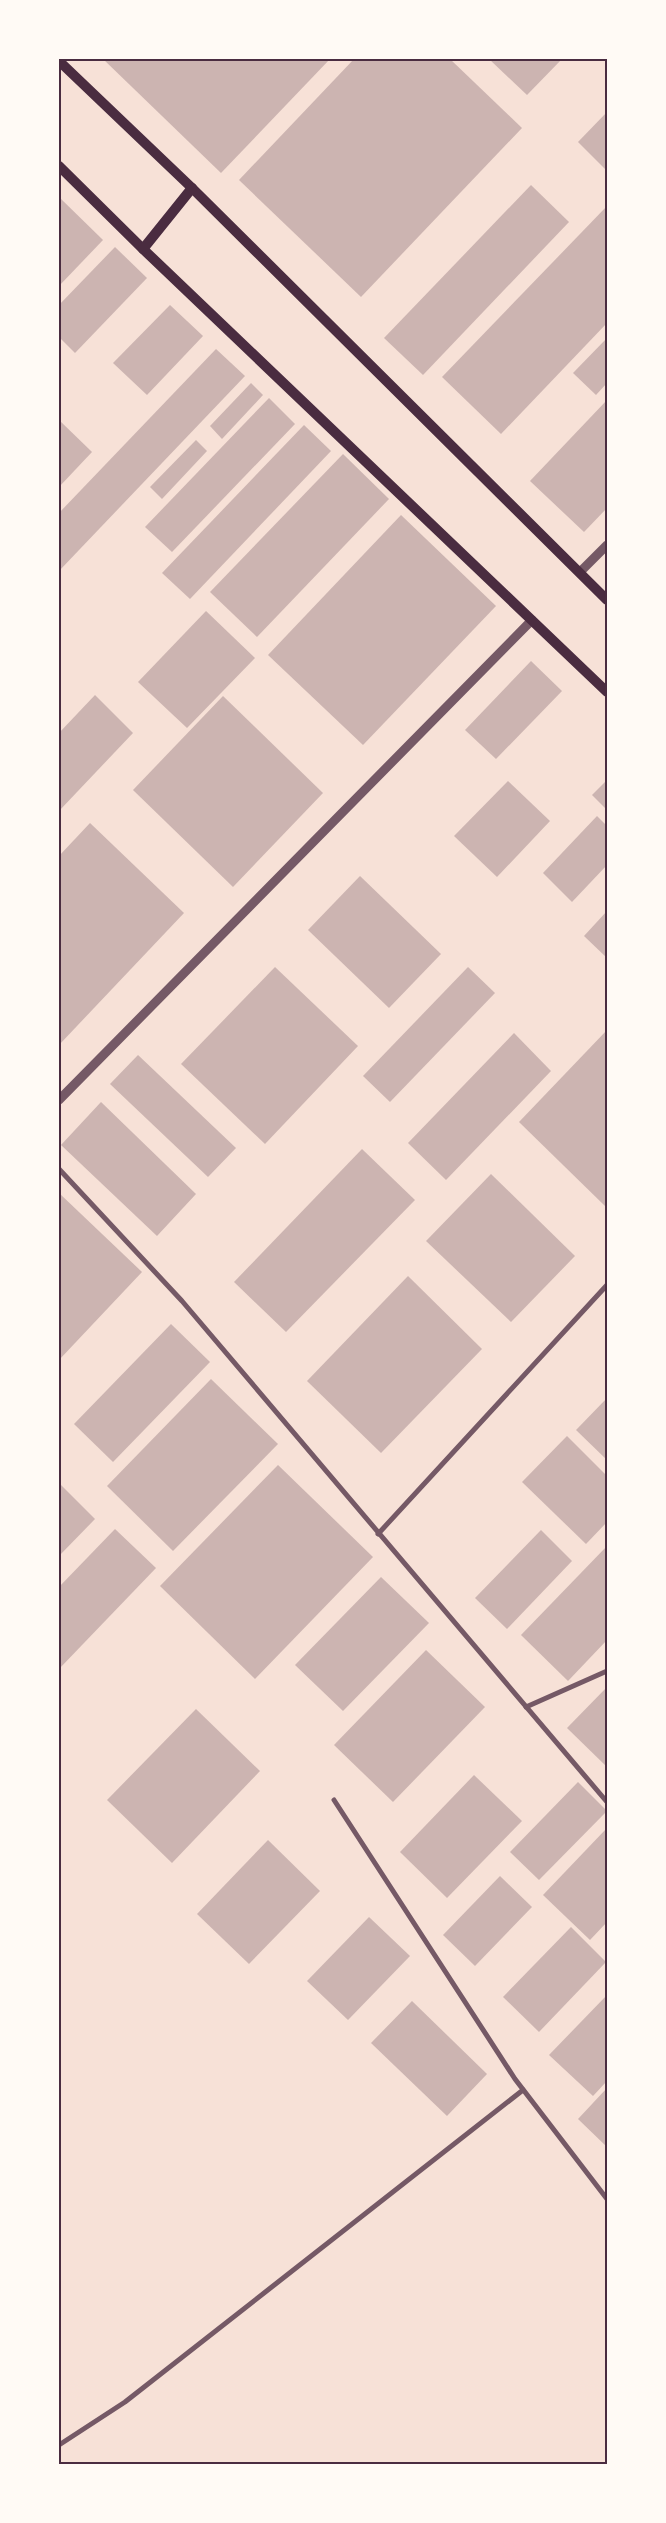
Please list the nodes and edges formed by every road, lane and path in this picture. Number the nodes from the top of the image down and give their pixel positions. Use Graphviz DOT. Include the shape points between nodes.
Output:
graph roads {
  1 [pos="59,61"];
  2 [pos="59,166"];
  3 [pos="192,188"];
  4 [pos="142,250"];
  5 [pos="607,545"];
  6 [pos="580,572"];
  7 [pos="607,600"];
  8 [pos="532,620"];
  9 [pos="607,692"];
  10 [pos="59,1100"];
  11 [pos="59,1169"];
  12 [pos="607,1285"];
  13 [pos="378,1534"];
  14 [pos="607,1671"];
  15 [pos="526,1707"];
  16 [pos="334,1800"];
  17 [pos="607,1802"];
  18 [pos="523,2090"];
  19 [pos="607,2200"];
  20 [pos="59,2446"];
  1 -- 3 [label="main road"];
  2 -- 4 [label="main road"];
  3 -- 4 [label="main road"];
  3 -- 6 [label="main road"];
  4 -- 8 [label="main road"];
  5 -- 6 [label="street"];
  6 -- 7 [label="main road"];
  8 -- 9 [label="main road"];
  8 -- 10 [label="street"];
  11 -- 13 [label="street" via="182,1301"];
  12 -- 13 [label="street"];
  13 -- 15 [label="street"];
  14 -- 15 [label="street"];
  15 -- 17 [label="street"];
  16 -- 18 [label="street"];
  18 -- 19 [label="street"];
  18 -- 20 [label="street" via="125,2402"];
}
